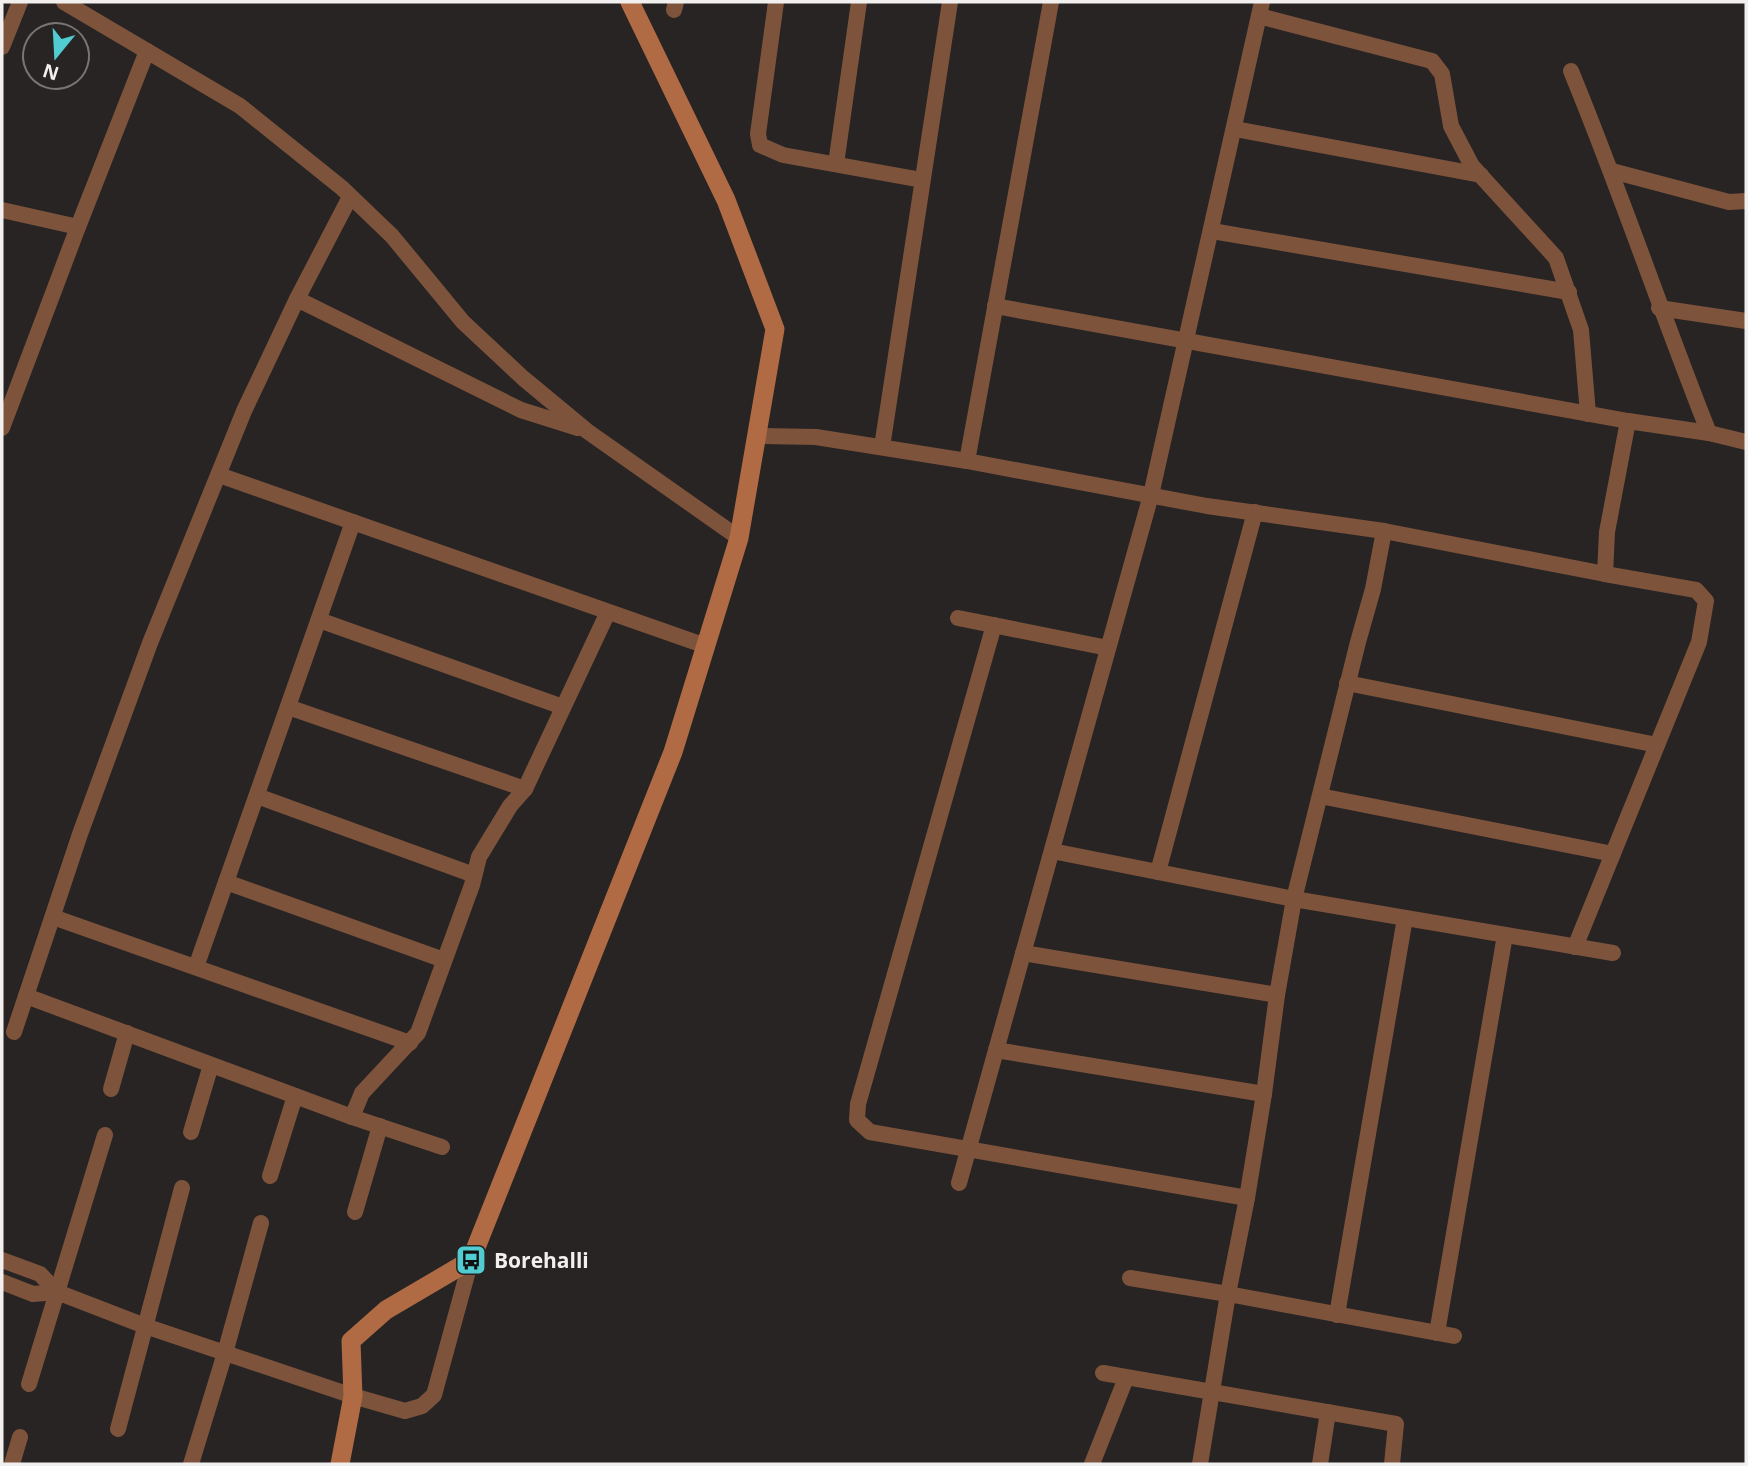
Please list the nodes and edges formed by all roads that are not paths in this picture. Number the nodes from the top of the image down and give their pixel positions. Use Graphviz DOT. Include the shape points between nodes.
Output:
graph roads {
  1 [pos="20,2"];
  2 [pos="64,2"];
  3 [pos="630,2"];
  4 [pos="776,2"];
  5 [pos="859,2"];
  6 [pos="950,2"];
  7 [pos="1051,2"];
  8 [pos="1261,9"];
  9 [pos="2,47"];
  10 [pos="147,51"];
  11 [pos="1571,71"];
  12 [pos="1235,129"];
  13 [pos="835,164"];
  14 [pos="1612,171"];
  15 [pos="1480,175"];
  16 [pos="922,180"];
  17 [pos="350,197"];
  18 [pos="1746,201"];
  19 [pos="2,210"];
  20 [pos="78,227"];
  21 [pos="1212,231"];
  22 [pos="1569,292"];
  23 [pos="297,299"];
  24 [pos="995,306"];
  25 [pos="1660,308"];
  26 [pos="1746,321"];
  27 [pos="1186,341"];
  28 [pos="1588,414"];
  29 [pos="1628,421"];
  30 [pos="2,428"];
  31 [pos="587,431"];
  32 [pos="1709,432"];
  33 [pos="757,436"];
  34 [pos="1746,442"];
  35 [pos="882,447"];
  36 [pos="967,461"];
  37 [pos="219,475"];
  38 [pos="1151,495"];
  39 [pos="1255,512"];
  40 [pos="353,522"];
  41 [pos="1384,531"];
  42 [pos="739,538"];
  43 [pos="1605,575"];
  44 [pos="608,612"];
  45 [pos="958,618"];
  46 [pos="319,620"];
  47 [pos="995,625"];
  48 [pos="706,646"];
  49 [pos="1108,648"];
  50 [pos="1347,683"];
  51 [pos="288,707"];
  52 [pos="563,708"];
  53 [pos="1657,745"];
  54 [pos="525,789"];
  55 [pos="257,796"];
  56 [pos="1320,796"];
  57 [pos="1052,851"];
  58 [pos="1613,854"];
  59 [pos="1158,872"];
  60 [pos="474,875"];
  61 [pos="226,882"];
  62 [pos="1294,898"];
  63 [pos="53,917"];
  64 [pos="1405,918"];
  65 [pos="1504,935"];
  66 [pos="1575,947"];
  67 [pos="1023,953"];
  68 [pos="1614,953"];
  69 [pos="444,960"];
  70 [pos="196,967"];
  71 [pos="1276,995"];
  72 [pos="26,996"];
  73 [pos="15,1032"];
  74 [pos="127,1033"];
  75 [pos="410,1043"];
  76 [pos="996,1050"];
  77 [pos="211,1065"];
  78 [pos="111,1089"];
  79 [pos="1264,1094"];
  80 [pos="295,1096"];
  81 [pos="352,1117"];
  82 [pos="380,1126"];
  83 [pos="191,1132"];
  84 [pos="105,1135"];
  85 [pos="442,1147"];
  86 [pos="968,1149"];
  87 [pos="270,1176"];
  88 [pos="959,1183"];
  89 [pos="182,1188"];
  90 [pos="1247,1198"];
  91 [pos="355,1212"];
  92 [pos="261,1223"];
  93 [pos="2,1260"];
  94 [pos="471,1260"];
  95 [pos="1130,1278"];
  96 [pos="2,1282"];
  97 [pos="57,1292"];
  98 [pos="1228,1294"];
  99 [pos="1337,1315"];
  100 [pos="145,1326"];
  101 [pos="1437,1333"];
  102 [pos="1454,1336"];
  103 [pos="225,1353"];
  104 [pos="1103,1373"];
  105 [pos="1126,1378"];
  106 [pos="29,1384"];
  107 [pos="1211,1393"];
  108 [pos="352,1396"];
  109 [pos="1328,1412"];
  110 [pos="117,1429"];
  111 [pos="20,1437"];
  112 [pos="12,1464"];
  113 [pos="191,1464"];
  114 [pos="340,1464"];
  115 [pos="1092,1464"];
  116 [pos="1200,1464"];
  117 [pos="1320,1464"];
  118 [pos="1392,1464"];
  1 -- 9 [label="street"];
  2 -- 10 [label="street"];
  3 -- 33 [label="main road" via="726,200 775,329"];
  4 -- 13 [label="street" via="760,145 783,155"];
  5 -- 13 [label="street"];
  6 -- 16 [label="street"];
  7 -- 24 [label="street"];
  8 -- 12 [label="street"];
  8 -- 15 [label="street" via="1432,61 1442,74 1451,126"];
  10 -- 17 [label="street" via="240,106"];
  10 -- 20 [label="street"];
  11 -- 14 [label="street"];
  12 -- 15 [label="street"];
  12 -- 21 [label="street"];
  13 -- 16 [label="street"];
  14 -- 18 [label="street" via="1729,202"];
  14 -- 25 [label="street"];
  15 -- 22 [label="street" via="1556,258"];
  16 -- 35 [label="street"];
  17 -- 23 [label="street"];
  17 -- 31 [label="street" via="392,236 463,322"];
  19 -- 20 [label="street"];
  20 -- 30 [label="street"];
  21 -- 22 [label="street"];
  21 -- 27 [label="street"];
  22 -- 28 [label="street" via="1581,330"];
  23 -- 31 [label="street" via="521,410"];
  23 -- 37 [label="street"];
  24 -- 27 [label="street"];
  24 -- 36 [label="street"];
  25 -- 26 [label="street"];
  25 -- 32 [label="street"];
  27 -- 28 [label="street"];
  27 -- 38 [label="street"];
  28 -- 29 [label="street"];
  29 -- 32 [label="street"];
  29 -- 43 [label="street" via="1607,532"];
  31 -- 42 [label="street"];
  32 -- 34 [label="street"];
  33 -- 35 [label="street" via="816,437"];
  33 -- 42 [label="main road"];
  35 -- 36 [label="street"];
  36 -- 38 [label="street"];
  37 -- 40 [label="street"];
  37 -- 63 [label="street" via="150,643"];
  38 -- 39 [label="street"];
  38 -- 49 [label="street"];
  39 -- 41 [label="street"];
  39 -- 59 [label="street"];
  40 -- 44 [label="street"];
  40 -- 46 [label="street"];
  41 -- 43 [label="street"];
  41 -- 50 [label="street"];
  42 -- 48 [label="main road"];
  43 -- 53 [label="street" via="1696,590 1706,601 1699,642"];
  44 -- 48 [label="street"];
  44 -- 52 [label="street"];
  45 -- 47 [label="street"];
  46 -- 51 [label="street"];
  46 -- 52 [label="street"];
  47 -- 49 [label="street"];
  47 -- 86 [label="street" via="857,1120 870,1132"];
  48 -- 94 [label="main road" via="673,751"];
  49 -- 57 [label="street"];
  50 -- 53 [label="street"];
  50 -- 56 [label="street"];
  51 -- 54 [label="street"];
  51 -- 55 [label="street"];
  52 -- 54 [label="street"];
  53 -- 58 [label="street"];
  54 -- 60 [label="street" via="495,828"];
  55 -- 60 [label="street"];
  55 -- 61 [label="street"];
  56 -- 58 [label="street"];
  56 -- 62 [label="street"];
  57 -- 59 [label="street"];
  57 -- 67 [label="street"];
  58 -- 66 [label="street"];
  59 -- 62 [label="street"];
  60 -- 69 [label="street"];
  61 -- 69 [label="street"];
  61 -- 70 [label="street"];
  62 -- 64 [label="street"];
  62 -- 71 [label="street"];
  63 -- 70 [label="street"];
  63 -- 72 [label="street"];
  64 -- 65 [label="street"];
  64 -- 99 [label="street"];
  65 -- 66 [label="street"];
  65 -- 101 [label="street"];
  66 -- 68 [label="street"];
  67 -- 71 [label="street"];
  67 -- 76 [label="street"];
  69 -- 75 [label="street" via="418,1033"];
  70 -- 75 [label="street"];
  71 -- 79 [label="street"];
  72 -- 73 [label="street"];
  72 -- 74 [label="street"];
  74 -- 77 [label="street"];
  74 -- 78 [label="street"];
  75 -- 81 [label="street" via="362,1093"];
  76 -- 79 [label="street"];
  76 -- 86 [label="street"];
  77 -- 80 [label="street"];
  77 -- 83 [label="street"];
  79 -- 90 [label="street"];
  80 -- 81 [label="street"];
  80 -- 87 [label="street"];
  81 -- 82 [label="street"];
  82 -- 85 [label="street"];
  82 -- 91 [label="street"];
  84 -- 97 [label="street"];
  86 -- 88 [label="street"];
  86 -- 90 [label="street"];
  89 -- 100 [label="street"];
  90 -- 98 [label="street"];
  92 -- 103 [label="street"];
  93 -- 97 [label="street" via="40,1274"];
  94 -- 108 [label="main road" via="386,1310 351,1341"];
  94 -- 108 [label="street" via="429,1402 405,1411"];
  95 -- 98 [label="street"];
  96 -- 97 [label="street" via="33,1294"];
  97 -- 100 [label="street"];
  97 -- 106 [label="street"];
  98 -- 99 [label="street"];
  98 -- 107 [label="street"];
  99 -- 101 [label="street"];
  100 -- 103 [label="street"];
  100 -- 110 [label="street"];
  101 -- 102 [label="street"];
  103 -- 108 [label="street"];
  103 -- 113 [label="street"];
  104 -- 105 [label="street"];
  105 -- 107 [label="street"];
  105 -- 115 [label="street"];
  107 -- 109 [label="street"];
  107 -- 116 [label="street"];
  108 -- 114 [label="main road"];
  109 -- 117 [label="street"];
  109 -- 118 [label="street" via="1396,1423"];
  111 -- 112 [label="street"];
}
